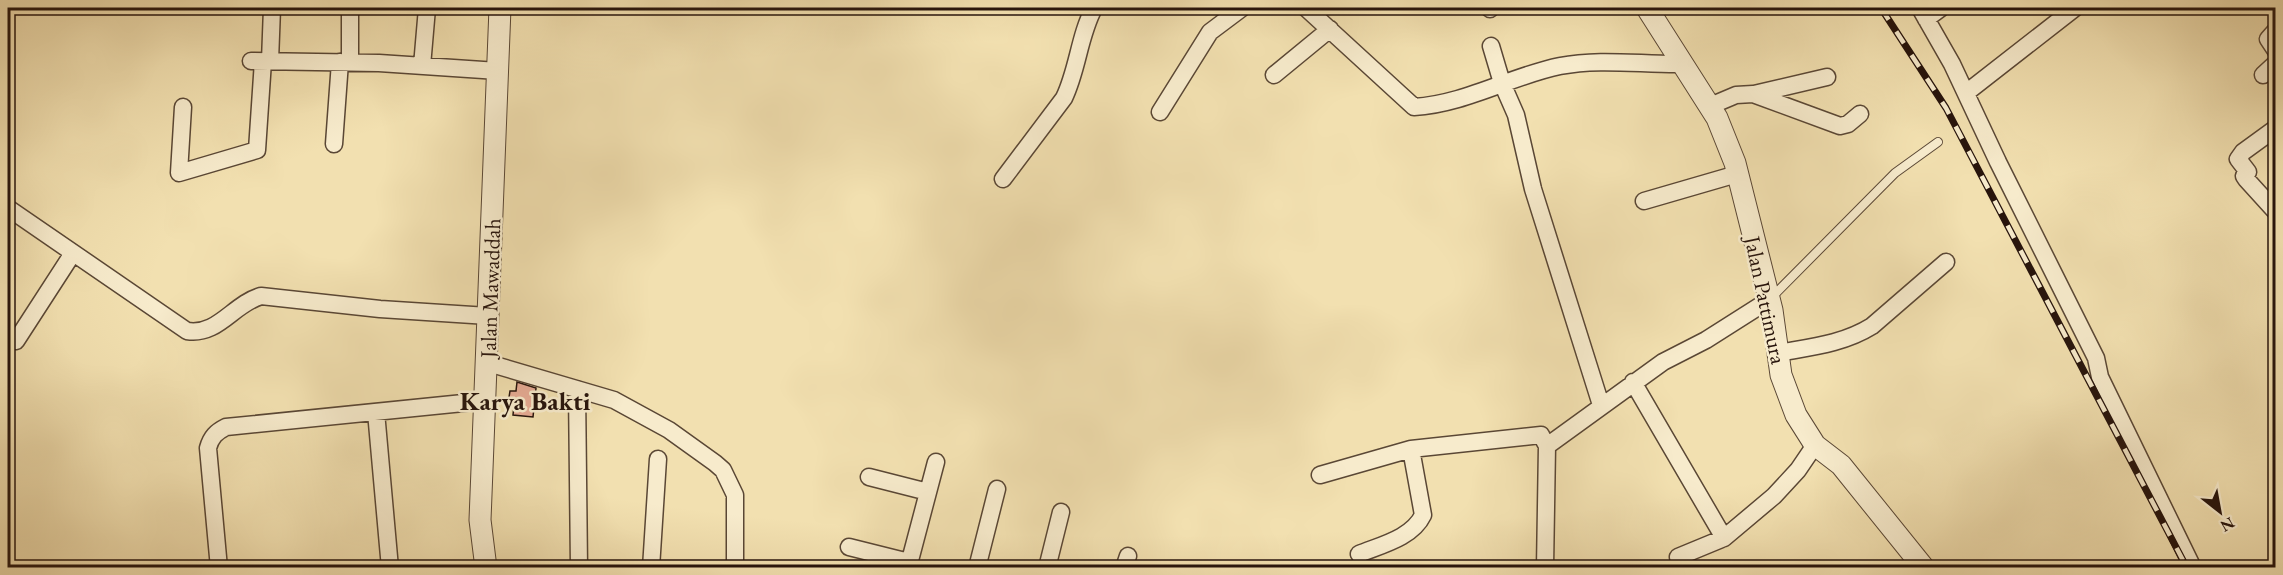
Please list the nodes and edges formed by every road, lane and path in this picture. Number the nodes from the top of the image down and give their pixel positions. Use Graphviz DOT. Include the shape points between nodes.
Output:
graph roads {
  1 [pos="272,8"];
  2 [pos="350,8"];
  3 [pos="427,8"];
  4 [pos="500,8"];
  5 [pos="1094,8"];
  6 [pos="1242,8"];
  7 [pos="1306,8"];
  8 [pos="1647,8"];
  9 [pos="1941,8"];
  10 [pos="2075,8"];
  11 [pos="1923,13"];
  12 [pos="1330,29"];
  13 [pos="2276,30"];
  14 [pos="1491,46"];
  15 [pos="2276,51"];
  16 [pos="261,61"];
  17 [pos="345,62"];
  18 [pos="1684,64"];
  19 [pos="422,66"];
  20 [pos="498,71"];
  21 [pos="1275,75"];
  22 [pos="1827,77"];
  23 [pos="1502,83"];
  24 [pos="1966,93"];
  25 [pos="1753,94"];
  26 [pos="1710,106"];
  27 [pos="183,107"];
  28 [pos="1160,112"];
  29 [pos="1860,114"];
  30 [pos="2276,128"];
  31 [pos="1938,142"];
  32 [pos="334,144"];
  33 [pos="1737,174"];
  34 [pos="1003,179"];
  35 [pos="1644,201"];
  36 [pos="8,208"];
  37 [pos="2276,212"];
  38 [pos="73,253"];
  39 [pos="1946,262"];
  40 [pos="1769,300"];
  41 [pos="488,316"];
  42 [pos="16,341"];
  43 [pos="1778,353"];
  44 [pos="488,363"];
  45 [pos="1634,382"];
  46 [pos="577,389"];
  47 [pos="483,401"];
  48 [pos="1601,405"];
  49 [pos="376,412"];
  50 [pos="1547,446"];
  51 [pos="1815,446"];
  52 [pos="1411,448"];
  53 [pos="658,459"];
  54 [pos="936,462"];
  55 [pos="1320,475"];
  56 [pos="869,477"];
  57 [pos="998,489"];
  58 [pos="928,492"];
  59 [pos="1061,512"];
  60 [pos="1724,538"];
  61 [pos="849,547"];
  62 [pos="1359,554"];
  63 [pos="1678,557"];
  64 [pos="908,565"];
  65 [pos="219,567"];
  66 [pos="390,567"];
  67 [pos="486,567"];
  68 [pos="579,567"];
  69 [pos="651,567"];
  70 [pos="735,567"];
  71 [pos="977,567"];
  72 [pos="1047,567"];
  73 [pos="1545,567"];
  74 [pos="1924,567"];
  75 [pos="2193,567"];
  1 -- 16 [label="street"];
  2 -- 17 [label="street"];
  3 -- 19 [label="street"];
  4 -- 20 [label="street, Jalan Mawaddah"];
  5 -- 34 [label="street" via="1064,98"];
  6 -- 28 [label="street" via="1210,32"];
  7 -- 12 [label="street"];
  8 -- 18 [label="street, Jalan Pattimura"];
  9 -- 11 [label="street"];
  10 -- 24 [label="street"];
  11 -- 24 [label="street"];
  12 -- 21 [label="street"];
  12 -- 23 [label="street" via="1414,107 1446,103"];
  13 -- 15 [label="street" via="2268,39"];
  14 -- 23 [label="street"];
  16 -- 17 [label="street"];
  16 -- 27 [label="street" via="256,150 179,174"];
  17 -- 19 [label="street"];
  17 -- 32 [label="street"];
  18 -- 23 [label="street" via="1592,61"];
  18 -- 26 [label="street, Jalan Pattimura"];
  19 -- 20 [label="street"];
  20 -- 41 [label="street, Jalan Mawaddah"];
  22 -- 25 [label="street"];
  23 -- 48 [label="street" via="1516,115 1533,189"];
  24 -- 75 [label="street"];
  25 -- 26 [label="street" via="1736,95"];
  25 -- 29 [label="street" via="1840,126"];
  26 -- 33 [label="street, Jalan Pattimura"];
  30 -- 37 [label="street" via="2238,159 2248,169 2246,179"];
  31 -- 40 [label="lane" via="1895,173"];
  33 -- 35 [label="street"];
  33 -- 40 [label="street, Jalan Pattimura"];
  36 -- 38 [label="street"];
  38 -- 41 [label="street" via="187,331 212,328 250,299 261,296"];
  38 -- 42 [label="street"];
  39 -- 43 [label="street" via="1859,334 1843,342"];
  40 -- 43 [label="street, Jalan Pattimura"];
  40 -- 45 [label="street"];
  41 -- 44 [label="street, Jalan Mawaddah"];
  43 -- 51 [label="street, Jalan Pattimura" via="1796,415"];
  44 -- 46 [label="street"];
  44 -- 47 [label="street, Jalan Mawaddah"];
  45 -- 48 [label="street"];
  45 -- 60 [label="street"];
  46 -- 68 [label="street"];
  46 -- 70 [label="street" via="614,400 669,430 723,470 735,495"];
  47 -- 49 [label="street"];
  47 -- 67 [label="street, Jalan Mawaddah" via="480,520"];
  48 -- 50 [label="street"];
  49 -- 65 [label="street" via="226,427 211,438 208,448"];
  49 -- 66 [label="street"];
  50 -- 52 [label="street" via="1538,433"];
  50 -- 73 [label="street"];
  51 -- 60 [label="street" via="1774,496"];
  51 -- 74 [label="street, Jalan Pattimura" via="1841,465"];
  52 -- 55 [label="street"];
  52 -- 62 [label="street" via="1423,515 1419,524 1410,532"];
  53 -- 69 [label="street"];
  54 -- 58 [label="street"];
  56 -- 58 [label="street"];
  57 -- 71 [label="street"];
  58 -- 64 [label="street"];
  59 -- 72 [label="street"];
  60 -- 63 [label="street"];
  61 -- 64 [label="street"];
}
